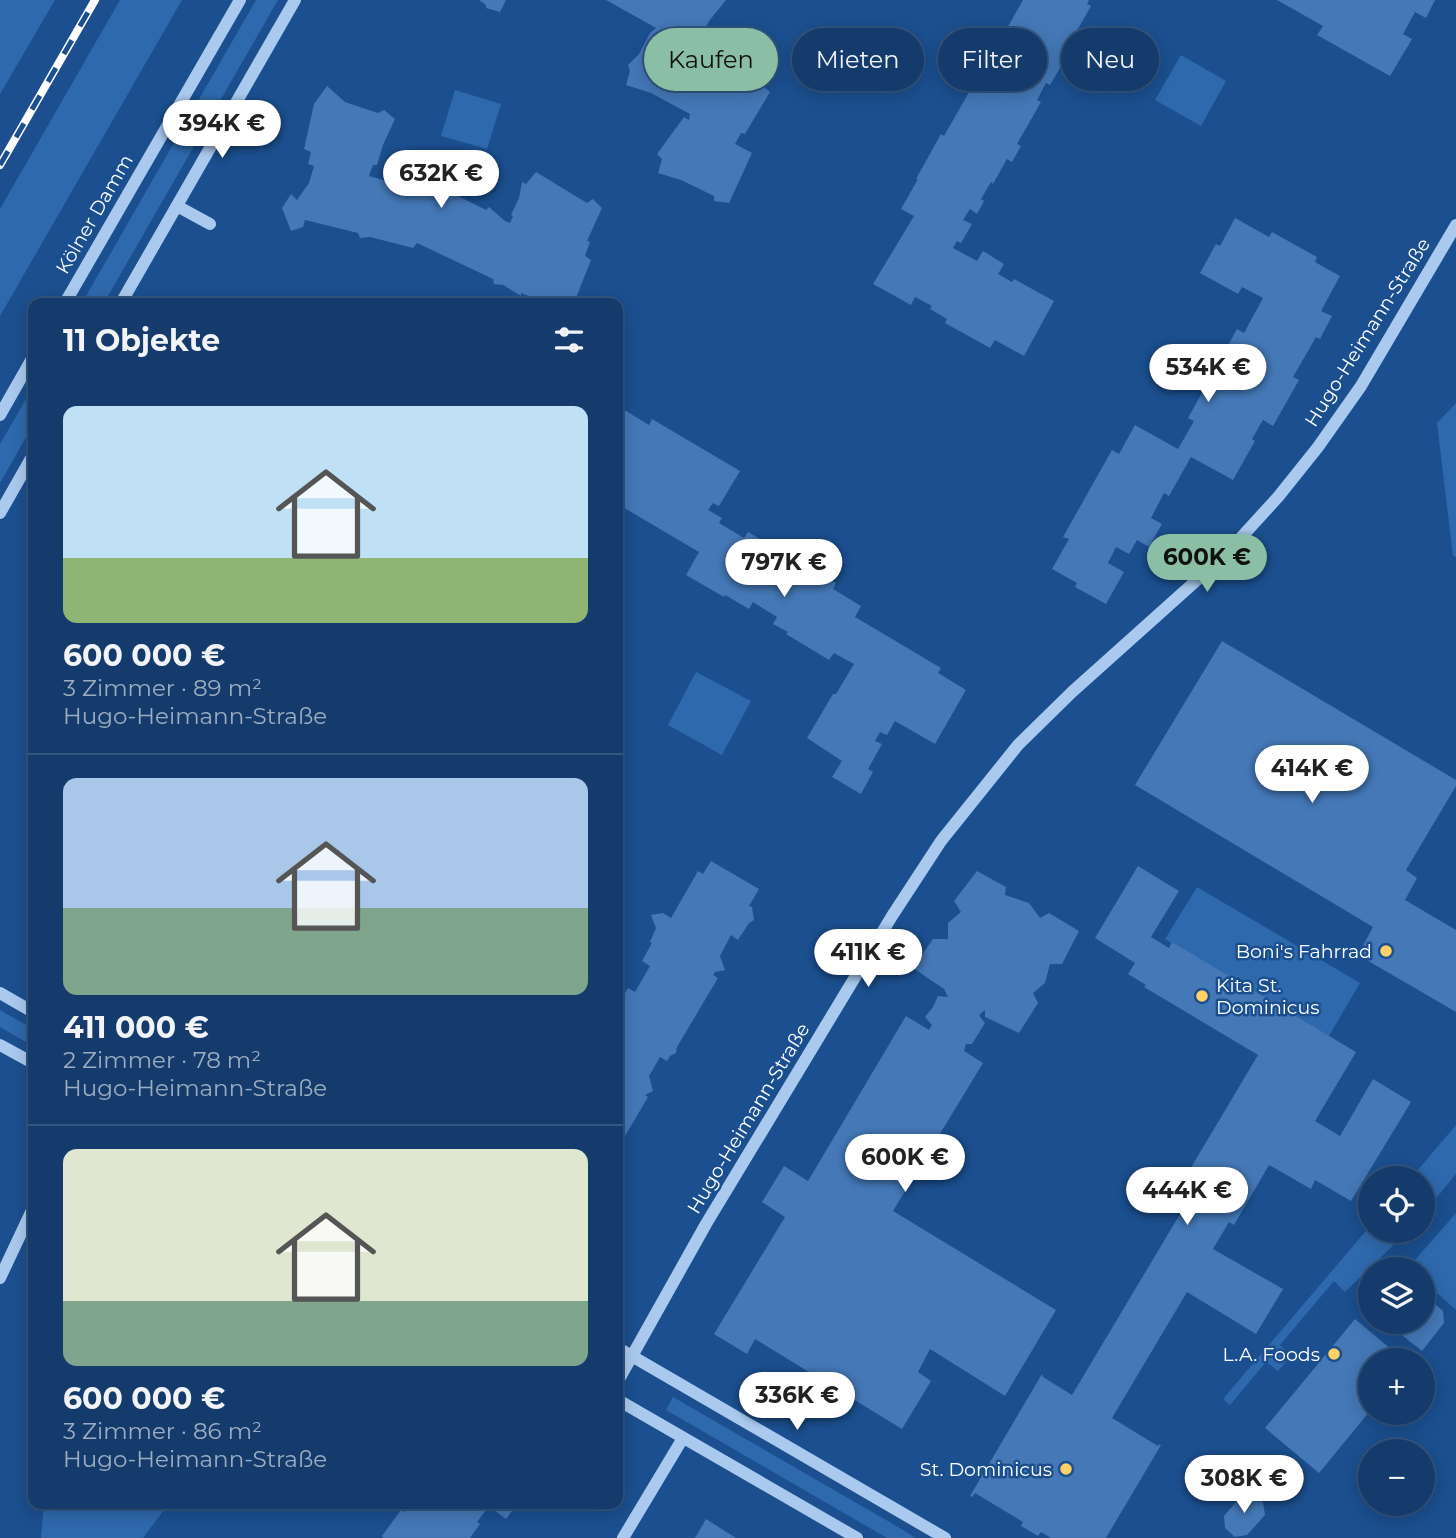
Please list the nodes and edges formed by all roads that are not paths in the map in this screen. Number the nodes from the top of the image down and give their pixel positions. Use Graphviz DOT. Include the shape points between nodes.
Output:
graph roads {
  1 [pos="240,0"];
  2 [pos="295,0"];
  3 [pos="177,206"];
  4 [pos="209,224"];
  5 [pos="1456,225"];
  6 [pos="68,298"];
  7 [pos="124,298"];
  8 [pos="28,366"];
  9 [pos="0,415"];
  10 [pos="28,464"];
  11 [pos="0,513"];
  12 [pos="0,993"];
  13 [pos="28,1009"];
  14 [pos="0,1045"];
  15 [pos="28,1060"];
  16 [pos="28,1219"];
  17 [pos="0,1278"];
  18 [pos="623,1351"];
  19 [pos="632,1356"];
  20 [pos="623,1372"];
  21 [pos="623,1403"];
  22 [pos="683,1438"];
  23 [pos="623,1538"];
  24 [pos="857,1538"];
  25 [pos="945,1538"];
  1 -- 6 [label="street, Kölner Damm"];
  2 -- 3 [label="street"];
  3 -- 4 [label="street"];
  3 -- 7 [label="street"];
  5 -- 19 [label="street, Hugo-Heimann-Straße" via="1355,395 1278,498 1226,554 1018,744 941,841 706,1224"];
  8 -- 9 [label="street"];
  10 -- 11 [label="street"];
  12 -- 13 [label="street"];
  14 -- 15 [label="street"];
  16 -- 17 [label="street"];
  18 -- 19 [label="street"];
  19 -- 20 [label="street, Hugo-Heimann-Straße"];
  19 -- 25 [label="street"];
  21 -- 22 [label="street"];
  22 -- 23 [label="street"];
  22 -- 24 [label="street"];
}
